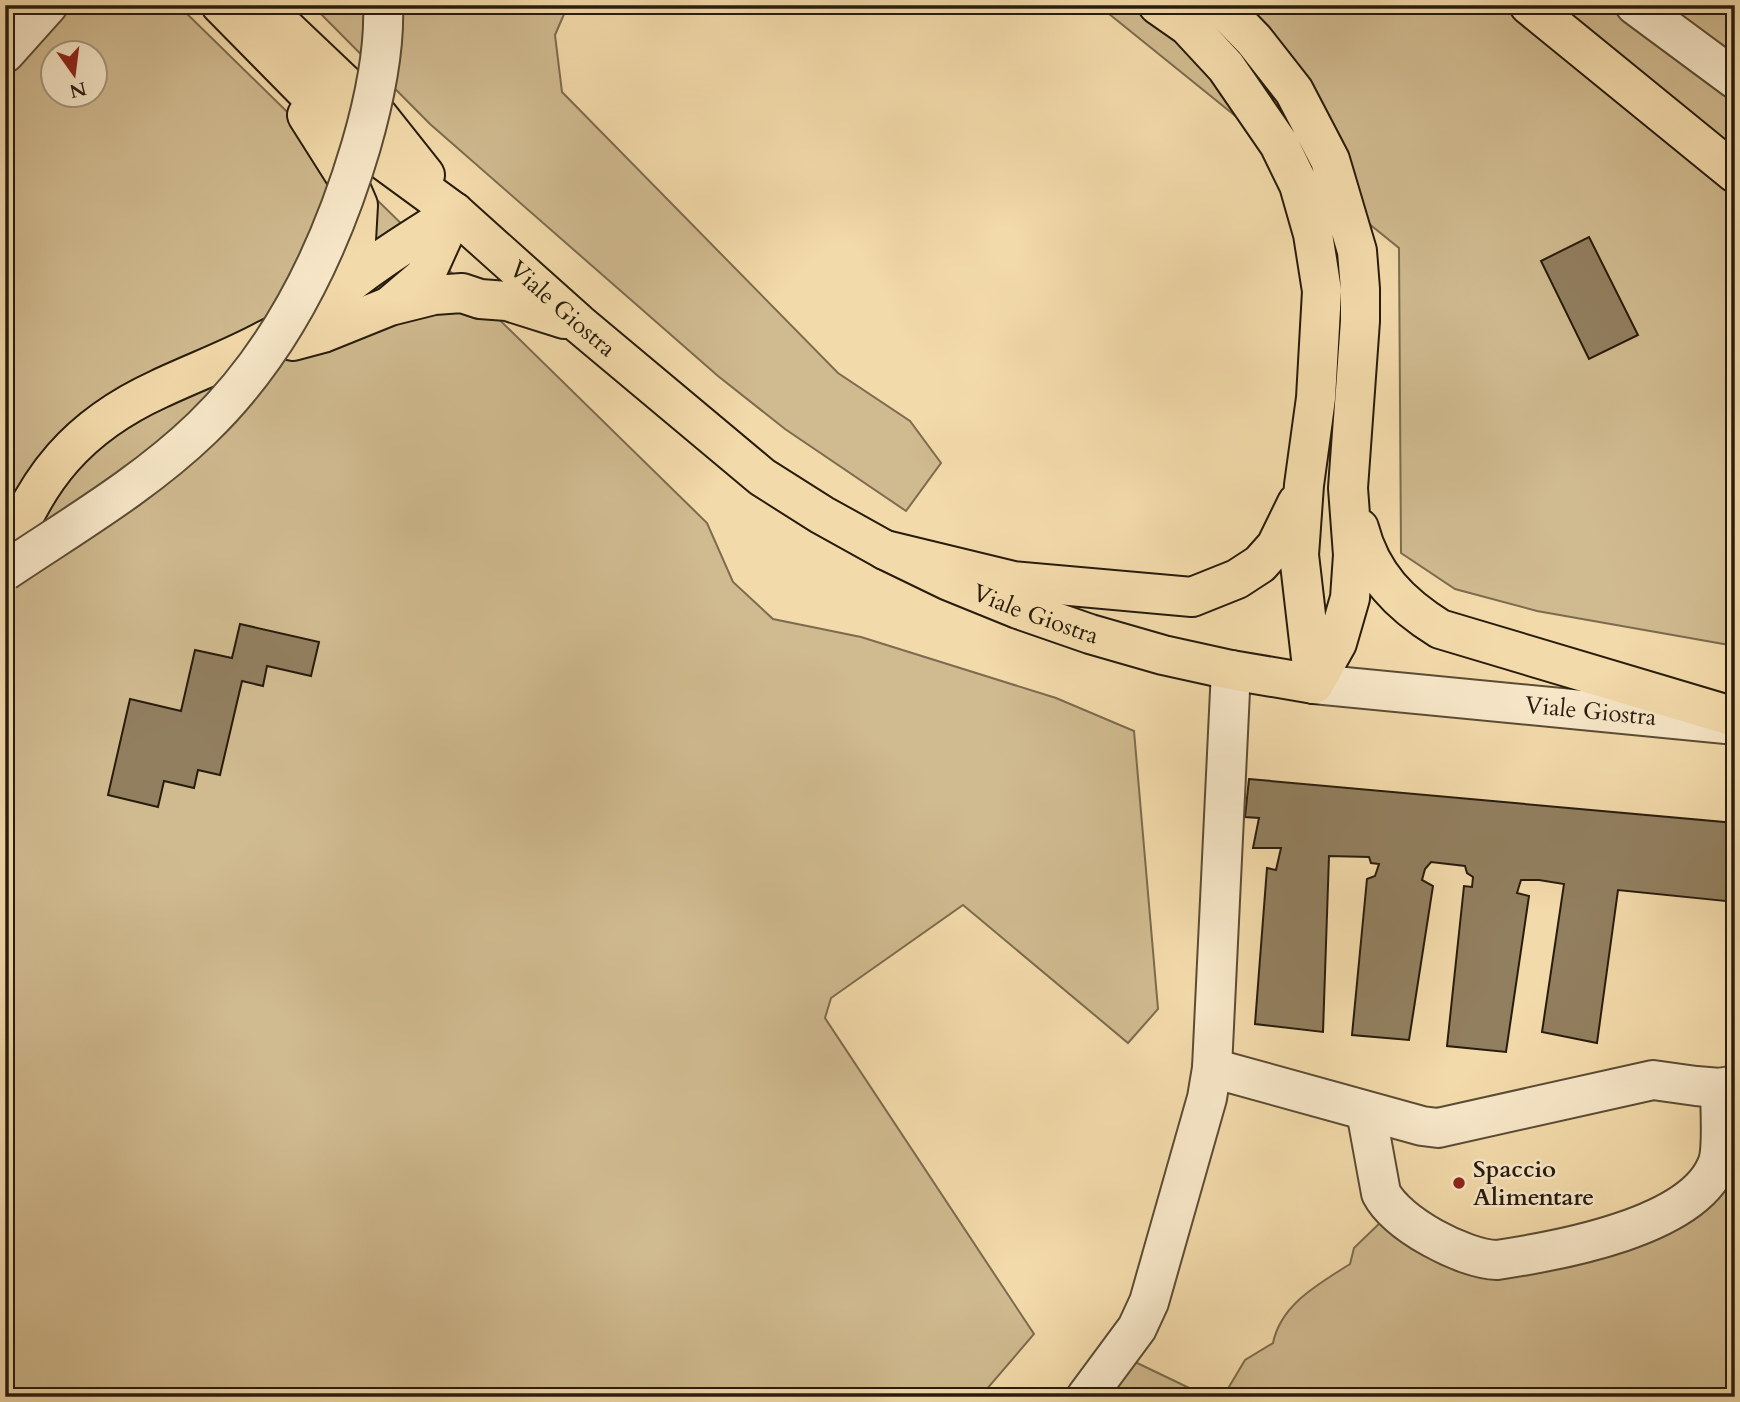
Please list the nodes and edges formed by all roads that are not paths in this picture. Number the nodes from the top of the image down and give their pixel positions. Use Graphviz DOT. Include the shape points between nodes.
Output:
graph roads {
  1 [pos="48,5"];
  2 [pos="383,5"];
  3 [pos="1158,5"];
  4 [pos="1220,5"];
  5 [pos="1529,5"];
  6 [pos="1635,5"];
  7 [pos="239,10"];
  8 [pos="5,53"];
  9 [pos="1735,79"];
  10 [pos="1735,173"];
  11 [pos="454,212"];
  12 [pos="339,292"];
  13 [pos="390,306"];
  14 [pos="578,323"];
  15 [pos="231,359"];
  16 [pos="1304,485"];
  17 [pos="1348,488"];
  18 [pos="885,550"];
  19 [pos="5,561"];
  20 [pos="5,570"];
  21 [pos="1231,670"];
  22 [pos="1314,684"];
  23 [pos="1735,717"];
  24 [pos="1735,725"];
  25 [pos="1212,1068"];
  26 [pos="1727,1086"];
  27 [pos="1366,1111"];
  28 [pos="1086,1397"];
  1 -- 8 [label="street"];
  2 -- 20 [label="street, bridge" via="373,101 346,198 286,323 233,394 178,449 135,484"];
  3 -- 16 [label="main road" via="1188,26 1226,67 1279,144 1313,234 1322,291"];
  4 -- 17 [label="main road" via="1294,91 1330,160 1357,251 1360,289"];
  5 -- 10 [label="main road"];
  6 -- 9 [label="street"];
  7 -- 11 [label="main road, Viale Giostra" via="350,136"];
  7 -- 12 [label="main road" via="345,175 358,205 355,258"];
  11 -- 12 [label="main road"];
  11 -- 13 [label="main road" via="425,276"];
  11 -- 14 [label="main road, Viale Giostra"];
  12 -- 15 [label="main road" via="318,312"];
  13 -- 14 [label="main road" via="462,293 507,301"];
  13 -- 15 [label="main road" via="323,333"];
  14 -- 18 [label="main road, Viale Giostra" via="762,477"];
  15 -- 19 [label="main road" via="128,404 74,445 33,498"];
  16 -- 18 [label="main road" via="1285,530 1260,564 1192,597 1013,581"];
  16 -- 22 [label="main road" via="1299,555"];
  17 -- 22 [label="main road" via="1353,555 1350,598 1337,643"];
  17 -- 23 [label="main road" via="1374,568 1389,589 1440,629"];
  18 -- 21 [label="main road, Viale Giostra" via="984,595 1090,634"];
  21 -- 22 [label="main road, Viale Giostra"];
  21 -- 25 [label="street"];
  22 -- 24 [label="street, Viale Giostra"];
  25 -- 27 [label="street"];
  25 -- 28 [label="street" via="1149,1302 1137,1328"];
  26 -- 27 [label="street" via="1653,1080 1438,1128"];
  26 -- 27 [label="street" via="1719,1160 1697,1195 1630,1228 1497,1260 1482,1260 1450,1246 1387,1204"];
}
